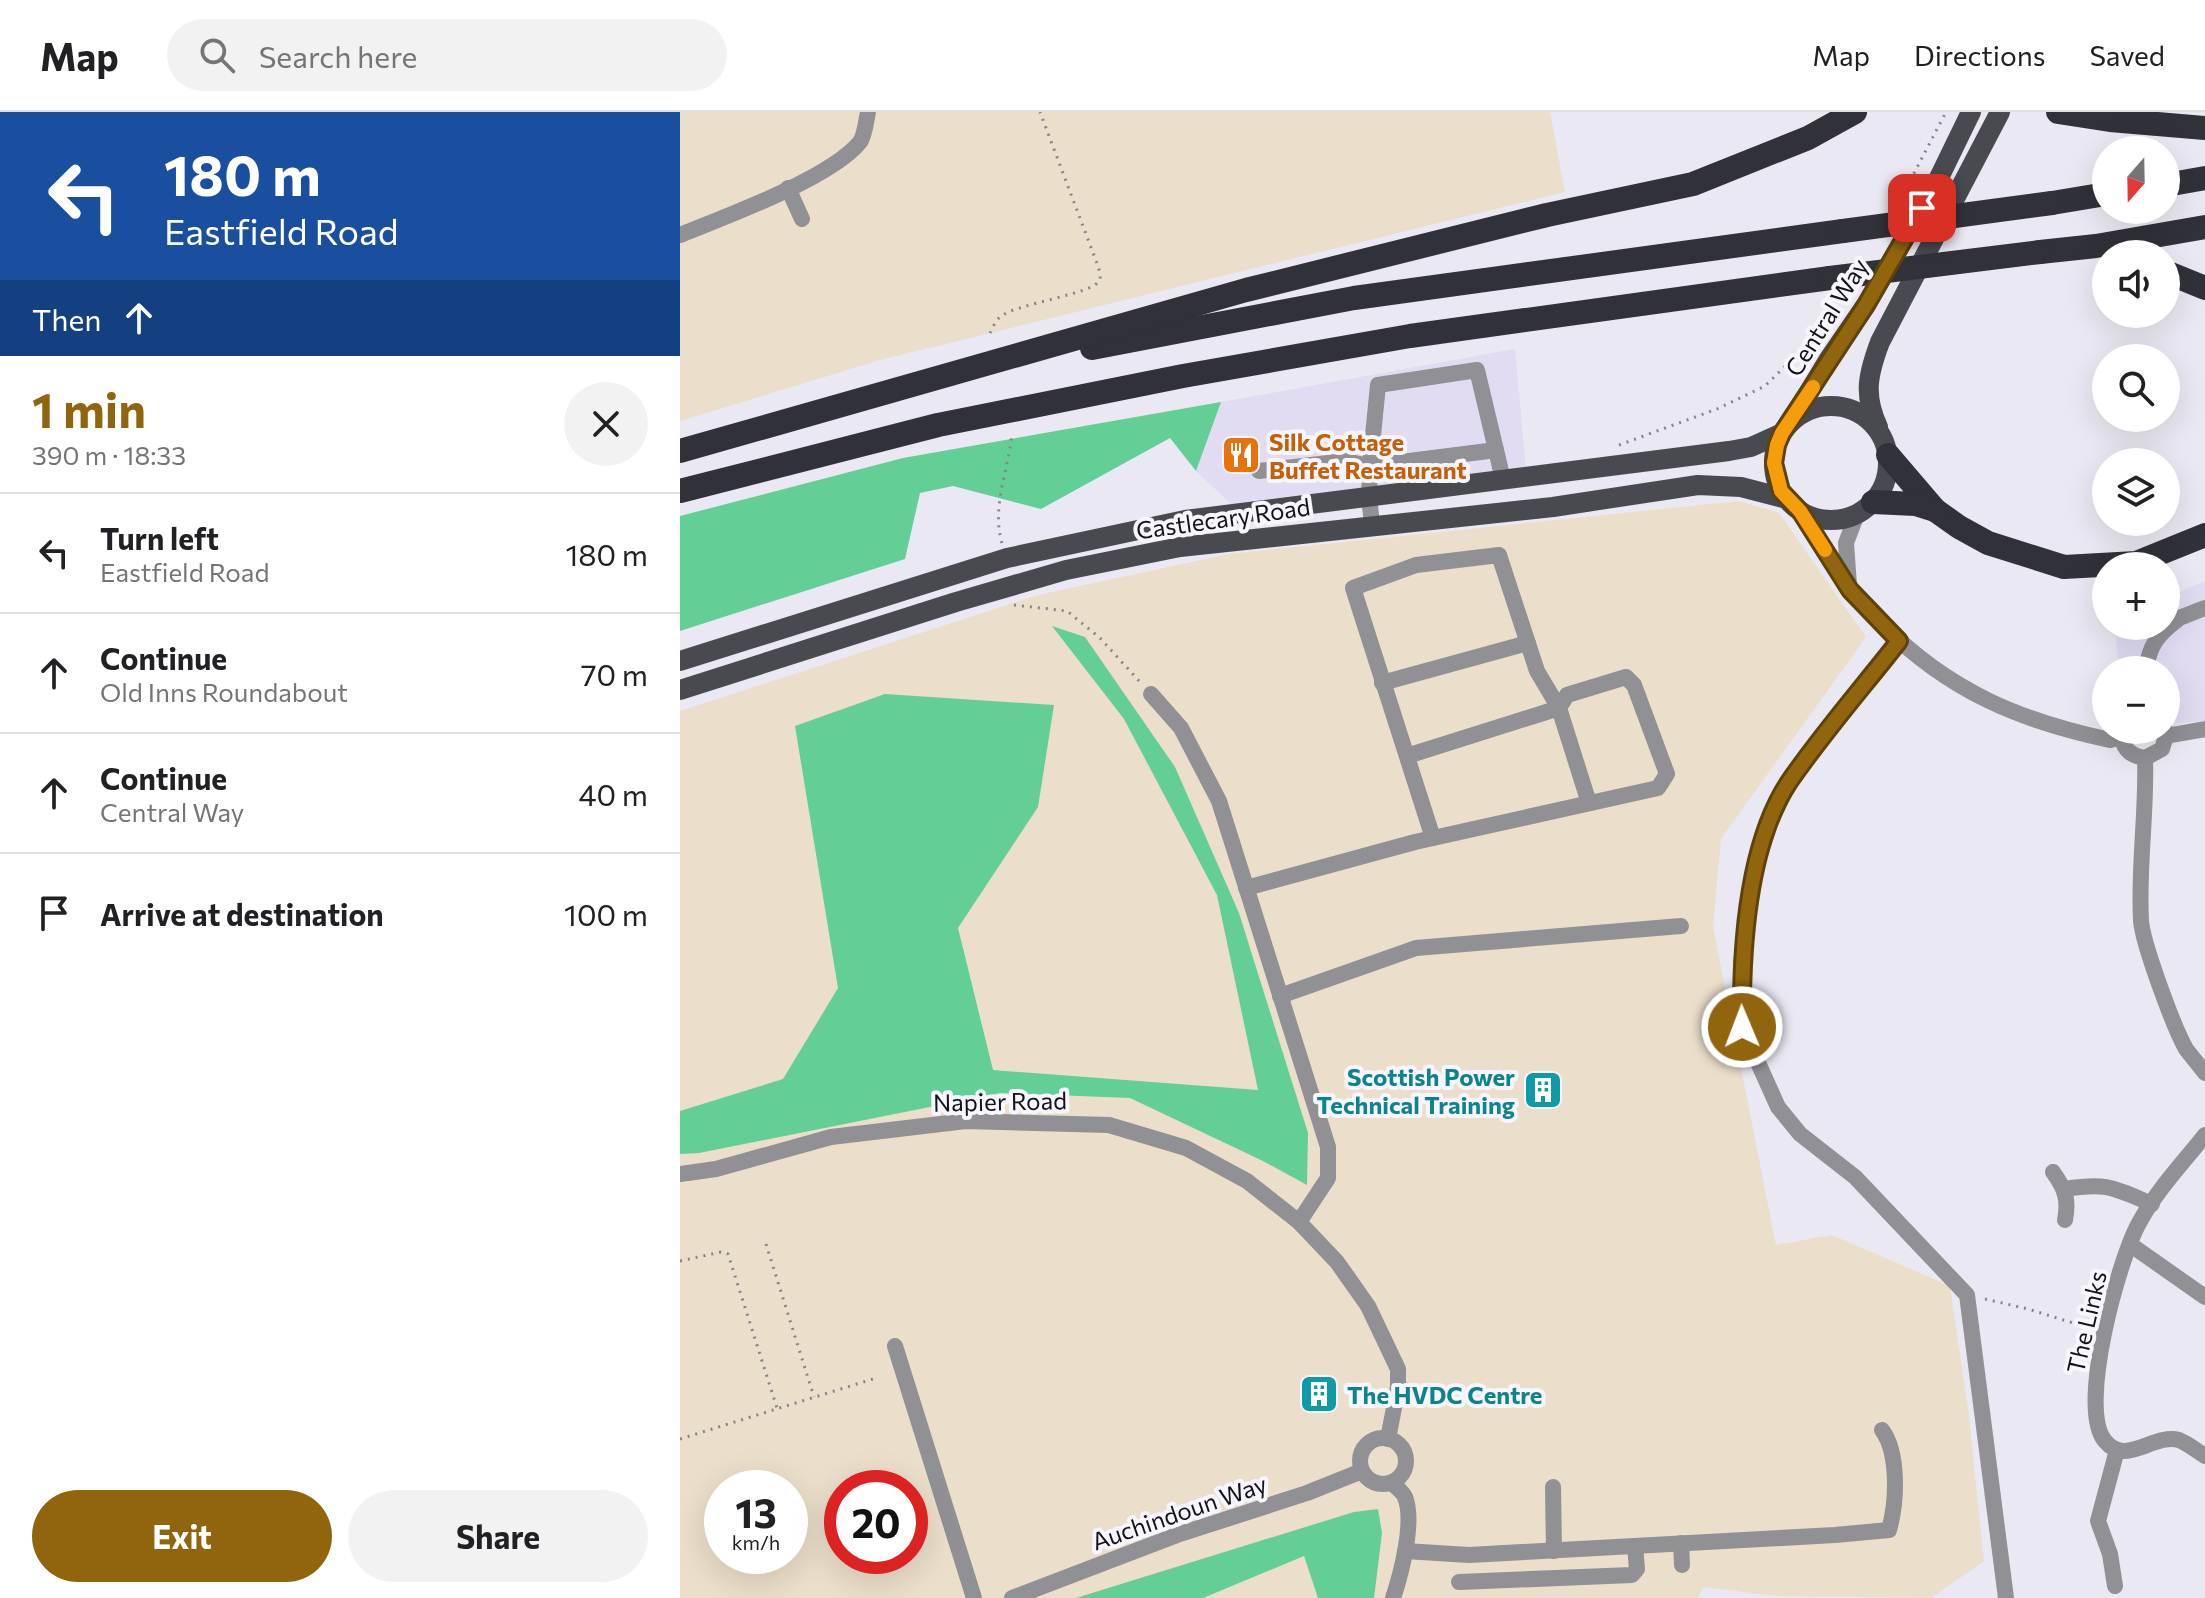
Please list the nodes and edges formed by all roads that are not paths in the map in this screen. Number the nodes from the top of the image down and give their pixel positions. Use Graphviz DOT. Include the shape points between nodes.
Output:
graph roads {
  1 [pos="868,112"];
  2 [pos="1855,112"];
  3 [pos="1971,112"];
  4 [pos="2000,112"];
  5 [pos="2058,112"];
  6 [pos="2205,128"];
  7 [pos="2205,178"];
  8 [pos="2180,182"];
  9 [pos="788,188"];
  10 [pos="2092,196"];
  11 [pos="802,219"];
  12 [pos="2205,227"];
  13 [pos="680,235"];
  14 [pos="2092,257"];
  15 [pos="2038,258"];
  16 [pos="2180,277"];
  17 [pos="2205,288"];
  18 [pos="894,389"];
  19 [pos="1786,428"];
  20 [pos="1884,444"];
  21 [pos="1496,450"];
  22 [pos="680,451"];
  23 [pos="1370,466"];
  24 [pos="1259,471"];
  25 [pos="1503,480"];
  26 [pos="680,491"];
  27 [pos="1369,497"];
  28 [pos="1794,505"];
  29 [pos="1865,508"];
  30 [pos="1935,510"];
  31 [pos="1372,524"];
  32 [pos="2205,535"];
  33 [pos="1850,590"];
  34 [pos="2205,608"];
  35 [pos="2180,618"];
  36 [pos="1899,641"];
  37 [pos="1528,643"];
  38 [pos="680,661"];
  39 [pos="1382,683"];
  40 [pos="680,690"];
  41 [pos="1151,694"];
  42 [pos="1559,708"];
  43 [pos="2205,729"];
  44 [pos="2180,732"];
  45 [pos="2092,736"];
  46 [pos="2124,744"];
  47 [pos="2163,744"];
  48 [pos="1407,756"];
  49 [pos="2145,758"];
  50 [pos="1589,803"];
  51 [pos="1433,838"];
  52 [pos="1246,888"];
  53 [pos="1681,926"];
  54 [pos="1280,996"];
  55 [pos="2205,1073"];
  56 [pos="2205,1135"];
  57 [pos="2053,1172"];
  58 [pos="680,1174"];
  59 [pos="2065,1189"];
  60 [pos="2152,1204"];
  61 [pos="2065,1220"];
  62 [pos="1299,1222"];
  63 [pos="2131,1245"];
  64 [pos="2205,1297"];
  65 [pos="895,1346"];
  66 [pos="1882,1430"];
  67 [pos="1388,1439"];
  68 [pos="2117,1450"];
  69 [pos="2205,1456"];
  70 [pos="1362,1471"];
  71 [pos="1392,1483"];
  72 [pos="1553,1487"];
  73 [pos="1681,1543"];
  74 [pos="1635,1546"];
  75 [pos="1405,1551"];
  76 [pos="1554,1551"];
  77 [pos="1682,1565"];
  78 [pos="1459,1582"];
  79 [pos="2115,1586"];
  80 [pos="974,1598"];
  81 [pos="1012,1598"];
  82 [pos="1393,1598"];
  83 [pos="2006,1598"];
  1 -- 9 [label="street" via="862,140 831,166"];
  2 -- 18 [label="highway" via="1808,138 1693,184 1246,290"];
  3 -- 19 [label="main road, Central Way" via="1882,278"];
  4 -- 20 [label="main road" via="1871,365 1871,411"];
  5 -- 6 [label="highway"];
  7 -- 8 [label="highway"];
  9 -- 11 [label="street"];
  9 -- 13 [label="street"];
  10 -- 18 [label="highway, bridge" via="1354,298"];
  12 -- 15 [label="highway"];
  14 -- 15 [label="highway"];
  15 -- 26 [label="highway, bridge" via="1410,336 938,425"];
  16 -- 17 [label="highway"];
  18 -- 22 [label="highway"];
  19 -- 20 [label="main road" via="1801,414 1834,406 1867,418"];
  19 -- 25 [label="main road, Castlecary Road" via="1751,447"];
  19 -- 28 [label="main road" via="1774,463 1777,482"];
  20 -- 29 [label="main road" via="1885,481"];
  20 -- 30 [label="highway"];
  21 -- 23 [label="street"];
  21 -- 23 [label="street" via="1477,370 1378,385"];
  21 -- 25 [label="street"];
  23 -- 24 [label="street" via="1345,461"];
  23 -- 27 [label="street"];
  25 -- 27 [label="main road, Castlecary Road"];
  27 -- 31 [label="street"];
  27 -- 38 [label="main road, Castlecary Road" via="1185,520 1007,558"];
  28 -- 29 [label="main road" via="1815,518 1831,520"];
  28 -- 31 [label="main road, Castlecary Road" via="1741,487 1698,485 1553,507"];
  28 -- 33 [label="street"];
  29 -- 30 [label="highway" via="1916,504"];
  29 -- 33 [label="street" via="1846,543"];
  30 -- 32 [label="highway" via="1988,543 2064,567 2136,563"];
  31 -- 40 [label="main road, Castlecary Road" via="1180,547 1066,570"];
  33 -- 36 [label="street"];
  34 -- 35 [label="street"];
  36 -- 45 [label="street" via="1959,686 2005,709"];
  36 -- 83 [label="street" via="1788,784 1771,821 1756,866 1741,964 1742,1027 1778,1107 1800,1134 1855,1177 1967,1295"];
  37 -- 39 [label="street"];
  37 -- 39 [label="street" via="1499,555 1416,565 1353,588"];
  37 -- 42 [label="street"];
  39 -- 48 [label="street"];
  41 -- 52 [label="street" via="1181,728 1219,801"];
  42 -- 48 [label="street"];
  42 -- 50 [label="street"];
  42 -- 50 [label="street" via="1567,695 1626,677 1634,685 1667,774 1658,788"];
  43 -- 44 [label="street"];
  46 -- 49 [label="street"];
  47 -- 49 [label="street"];
  48 -- 51 [label="street"];
  49 -- 55 [label="street" via="2141,924 2185,1047"];
  50 -- 51 [label="street"];
  51 -- 52 [label="street"];
  52 -- 54 [label="street"];
  53 -- 54 [label="street" via="1416,948"];
  54 -- 62 [label="street" via="1328,1147 1328,1178"];
  56 -- 60 [label="street, The Links"];
  57 -- 59 [label="street"];
  58 -- 62 [label="street, Napier Road" via="831,1137 966,1121 1109,1125 1186,1148 1247,1181"];
  59 -- 60 [label="street" via="2096,1184"];
  59 -- 61 [label="street"];
  60 -- 63 [label="street, The Links"];
  62 -- 67 [label="street, Napier Road" via="1368,1306 1398,1369"];
  63 -- 64 [label="street"];
  63 -- 68 [label="street, The Links" via="2104,1333 2095,1390 2095,1421 2105,1441"];
  65 -- 80 [label="street"];
  66 -- 73 [label="street" via="1891,1442 1895,1507 1889,1530"];
  67 -- 70 [label="street" via="1367,1444 1360,1457"];
  67 -- 71 [label="street" via="1401,1446 1406,1459 1403,1473"];
  68 -- 69 [label="street" via="2178,1440"];
  68 -- 79 [label="street" via="2098,1521"];
  70 -- 71 [label="street" via="1378,1484"];
  70 -- 81 [label="street, Auchindoun Way"];
  71 -- 75 [label="street" via="1405,1498"];
  72 -- 76 [label="street"];
  73 -- 74 [label="street"];
  73 -- 77 [label="street"];
  74 -- 76 [label="street"];
  74 -- 78 [label="street" via="1637,1569 1632,1575"];
  75 -- 76 [label="street"];
  75 -- 82 [label="street"];
}
